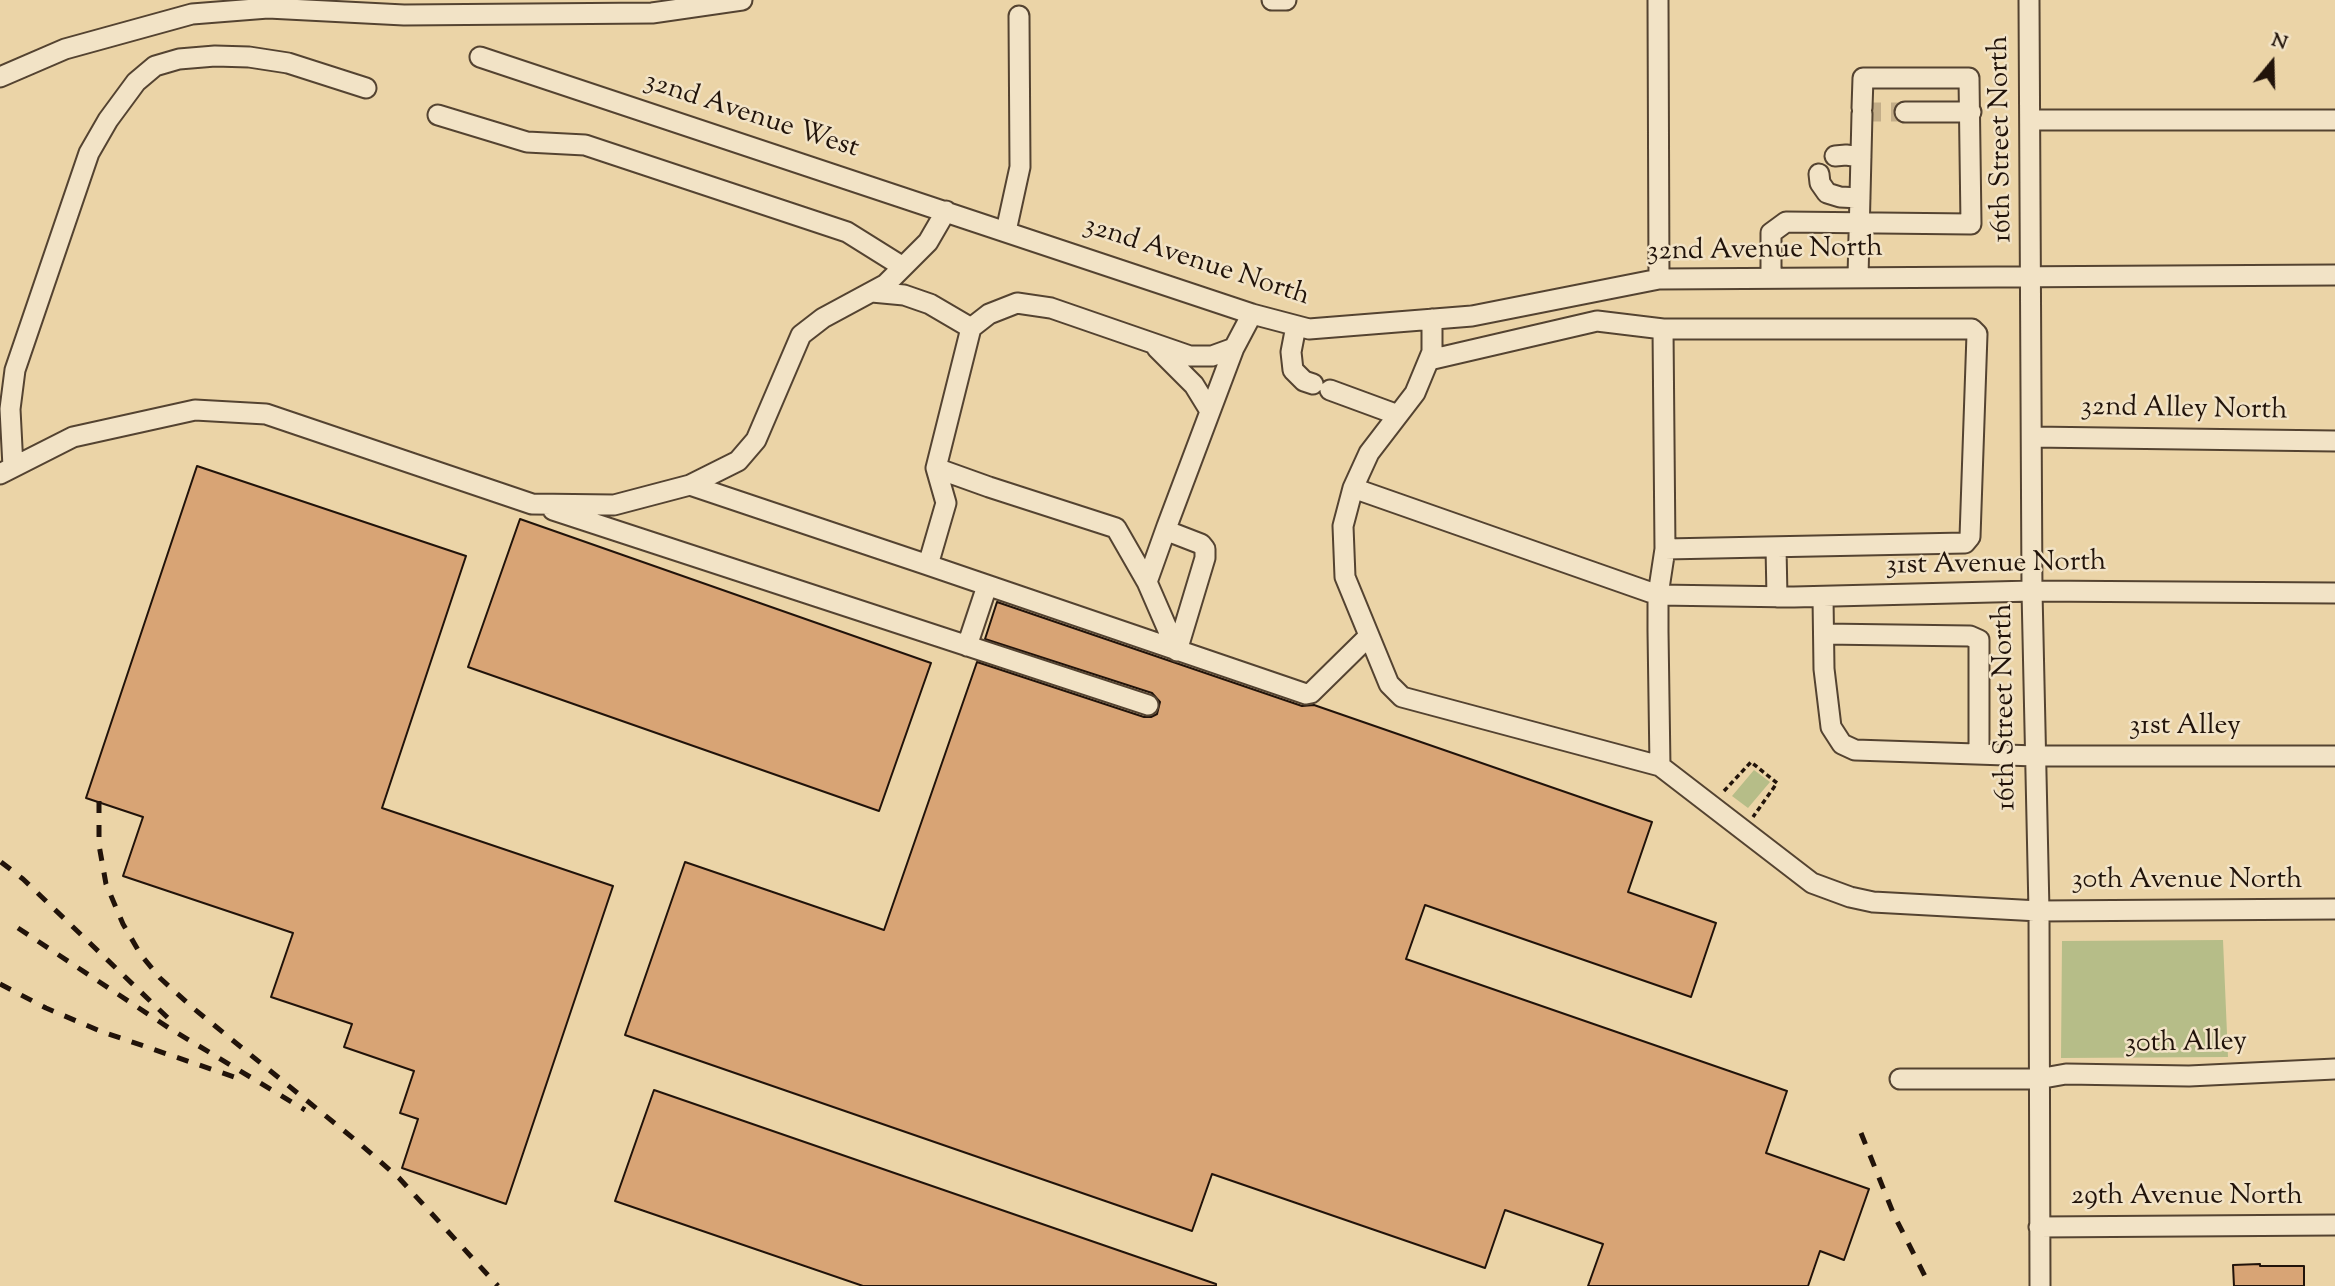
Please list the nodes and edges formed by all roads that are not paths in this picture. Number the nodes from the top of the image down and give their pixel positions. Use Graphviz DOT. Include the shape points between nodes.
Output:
graph roads {
  1 [pos="742,0"];
  2 [pos="1272,0"];
  3 [pos="1286,0"];
  4 [pos="1658,0"];
  5 [pos="2029,0"];
  6 [pos="355,6"];
  7 [pos="1019,16"];
  8 [pos="480,57"];
  9 [pos="0,77"];
  10 [pos="366,88"];
  11 [pos="1905,112"];
  12 [pos="1971,112"];
  13 [pos="438,115"];
  14 [pos="2030,120"];
  15 [pos="2335,120"];
  16 [pos="1835,156"];
  17 [pos="1861,157"];
  18 [pos="1819,174"];
  19 [pos="1860,198"];
  20 [pos="946,211"];
  21 [pos="1860,222"];
  22 [pos="1006,230"];
  23 [pos="903,267"];
  24 [pos="2335,275"];
  25 [pos="2032,276"];
  26 [pos="1858,277"];
  27 [pos="1771,278"];
  28 [pos="1659,279"];
  29 [pos="872,292"];
  30 [pos="1252,314"];
  31 [pos="1432,319"];
  32 [pos="1296,326"];
  33 [pos="971,328"];
  34 [pos="1663,329"];
  35 [pos="1150,342"];
  36 [pos="1234,348"];
  37 [pos="1429,360"];
  38 [pos="1210,411"];
  39 [pos="1398,415"];
  40 [pos="2032,437"];
  41 [pos="2335,441"];
  42 [pos="936,467"];
  43 [pos="7,471"];
  44 [pos="690,485"];
  45 [pos="1353,488"];
  46 [pos="532,503"];
  47 [pos="1167,526"];
  48 [pos="1776,547"];
  49 [pos="1665,550"];
  50 [pos="928,565"];
  51 [pos="1147,582"];
  52 [pos="988,586"];
  53 [pos="2032,591"];
  54 [pos="2335,593"];
  55 [pos="1658,595"];
  56 [pos="1777,597"];
  57 [pos="1823,597"];
  58 [pos="1824,634"];
  59 [pos="1369,635"];
  60 [pos="967,646"];
  61 [pos="1177,651"];
  62 [pos="1148,705"];
  63 [pos="1979,754"];
  64 [pos="2036,755"];
  65 [pos="2335,756"];
  66 [pos="1660,766"];
  67 [pos="2335,909"];
  68 [pos="2039,911"];
  69 [pos="2335,1069"];
  70 [pos="1900,1079"];
  71 [pos="2038,1079"];
  72 [pos="2335,1225"];
  73 [pos="2039,1227"];
  74 [pos="2040,1286"];
  1 -- 6 [label="street" via="652,13 404,15"];
  2 -- 3 [label="street"];
  4 -- 28 [label="street"];
  5 -- 14 [label="street, 16th Street North"];
  6 -- 9 [label="street" via="192,14 65,49"];
  7 -- 22 [label="street" via="1020,167"];
  8 -- 20 [label="street, 32nd Avenue West"];
  10 -- 43 [label="street" via="288,63 215,56 155,66 136,82 89,153 15,370"];
  11 -- 12 [label="street"];
  12 -- 17 [label="street" via="1969,78 1863,78"];
  12 -- 21 [label="street" via="1971,224"];
  13 -- 23 [label="street" via="527,142 585,145 847,232"];
  14 -- 15 [label="street"];
  14 -- 25 [label="street, 16th Street North"];
  16 -- 17 [label="street"];
  17 -- 19 [label="street"];
  18 -- 19 [label="street" via="1827,193"];
  19 -- 21 [label="street"];
  20 -- 22 [label="street, 32nd Avenue West"];
  20 -- 23 [label="street" via="929,242"];
  21 -- 26 [label="street"];
  21 -- 27 [label="street" via="1786,222 1771,233"];
  22 -- 30 [label="street, 32nd Avenue North"];
  23 -- 29 [label="street"];
  24 -- 25 [label="street, 32nd Avenue North"];
  25 -- 26 [label="street, 32nd Avenue North"];
  25 -- 40 [label="street, 16th Street North"];
  26 -- 27 [label="street, 32nd Avenue North"];
  27 -- 28 [label="street, 32nd Avenue North"];
  28 -- 31 [label="street, 32nd Avenue North" via="1472,316"];
  29 -- 33 [label="street" via="930,303"];
  29 -- 44 [label="street" via="801,335 756,440 738,461"];
  30 -- 32 [label="street, 32nd Avenue North"];
  30 -- 36 [label="street"];
  31 -- 32 [label="street, 32nd Avenue North" via="1309,329"];
  31 -- 37 [label="street"];
  32 -- 39 [label="street" via="1293,370 1304,381"];
  33 -- 35 [label="street" via="989,314 1017,303 1051,309"];
  33 -- 42 [label="street"];
  34 -- 37 [label="street" via="1597,321"];
  34 -- 48 [label="street" via="1972,329 1977,334 1968,541"];
  34 -- 49 [label="street"];
  35 -- 36 [label="street" via="1190,355 1212,356"];
  35 -- 38 [label="street" via="1194,385"];
  36 -- 38 [label="street"];
  37 -- 39 [label="street" via="1415,393"];
  38 -- 47 [label="street"];
  39 -- 45 [label="street" via="1368,453"];
  40 -- 41 [label="street, 32nd Alley North"];
  40 -- 53 [label="street, 16th Street North"];
  42 -- 50 [label="street" via="946,503"];
  42 -- 51 [label="street" via="1116,528"];
  43 -- 46 [label="street" via="73,438 194,410 266,414"];
  44 -- 46 [label="street" via="614,505"];
  44 -- 50 [label="street"];
  45 -- 55 [label="street, 31st Avenue North"];
  45 -- 59 [label="street" via="1343,526 1345,577"];
  46 -- 60 [label="street"];
  47 -- 51 [label="street"];
  47 -- 61 [label="street" via="1170,532 1205,549"];
  48 -- 49 [label="street"];
  48 -- 56 [label="street"];
  49 -- 55 [label="street"];
  50 -- 52 [label="street"];
  51 -- 61 [label="street"];
  52 -- 60 [label="street"];
  52 -- 61 [label="street"];
  53 -- 54 [label="street, 31st Avenue North"];
  53 -- 57 [label="street, 31st Avenue North"];
  53 -- 64 [label="street, 16th Street North"];
  55 -- 56 [label="street, 31st Avenue North"];
  55 -- 66 [label="street"];
  56 -- 57 [label="street, 31st Avenue North"];
  57 -- 58 [label="street"];
  58 -- 63 [label="street, 31st Alley" via="1831,727 1842,744 1855,750"];
  58 -- 63 [label="street" via="1970,636 1979,640"];
  59 -- 61 [label="street" via="1309,694"];
  59 -- 66 [label="street" via="1389,684 1402,697"];
  60 -- 62 [label="street"];
  63 -- 64 [label="street, 31st Alley"];
  64 -- 65 [label="street, 31st Alley"];
  64 -- 68 [label="street, 16th Street North"];
  66 -- 68 [label="street, 30th Avenue North" via="1812,883 1850,898"];
  67 -- 68 [label="street, 30th Avenue North"];
  68 -- 71 [label="street, 16th Street North"];
  69 -- 71 [label="street, 30th Alley" via="2189,1076 2066,1074"];
  70 -- 71 [label="street, 30th Alley"];
  71 -- 73 [label="street, 16th Street North"];
  72 -- 73 [label="street, 29th Avenue North"];
  73 -- 74 [label="street, 16th Street North"];
}
